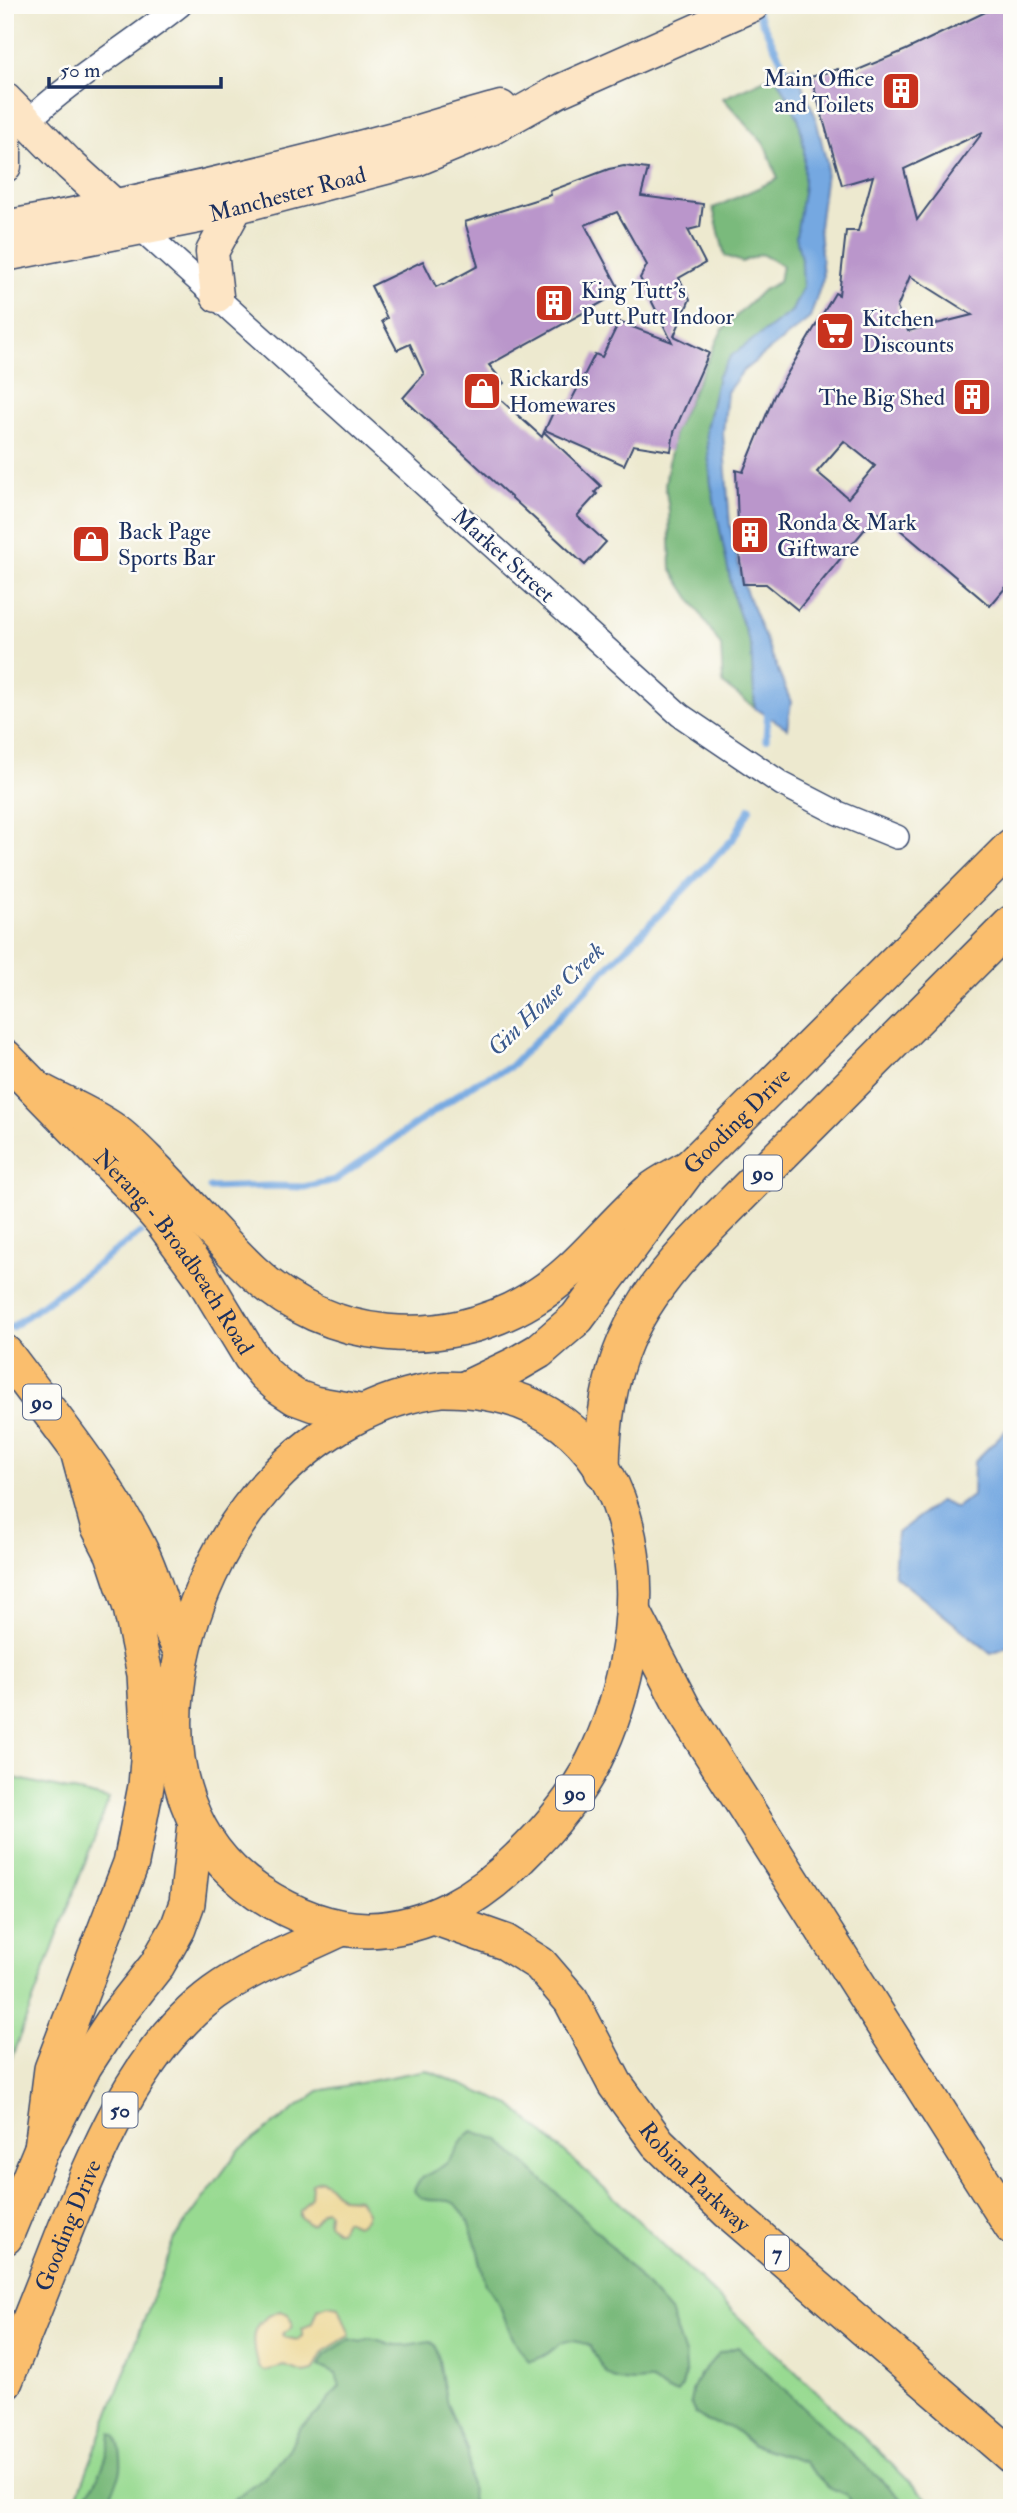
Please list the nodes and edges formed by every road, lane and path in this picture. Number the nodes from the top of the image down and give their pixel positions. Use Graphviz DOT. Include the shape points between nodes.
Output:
graph roads {
  1 [pos="180,5"];
  2 [pos="753,5"];
  3 [pos="557,92"];
  4 [pos="5,99"];
  5 [pos="16,132"];
  6 [pos="5,166"];
  7 [pos="114,206"];
  8 [pos="236,208"];
  9 [pos="5,227"];
  10 [pos="141,229"];
  11 [pos="5,255"];
  12 [pos="217,296"];
  13 [pos="897,837"];
  14 [pos="1012,846"];
  15 [pos="1012,923"];
  16 [pos="5,1057"];
  17 [pos="40,1091"];
  18 [pos="690,1167"];
  19 [pos="5,1353"];
  20 [pos="465,1389"];
  21 [pos="360,1412"];
  22 [pos="78,1451"];
  23 [pos="603,1471"];
  24 [pos="635,1615"];
  25 [pos="183,1653"];
  26 [pos="196,1823"];
  27 [pos="434,1917"];
  28 [pos="342,1928"];
  29 [pos="42,2148"];
  30 [pos="1012,2227"];
  31 [pos="5,2237"];
  32 [pos="5,2381"];
  33 [pos="1012,2456"];
  1 -- 5 [label="street" via="66,87"];
  2 -- 3 [label="street, Manchester Road"];
  3 -- 7 [label="street, Manchester Road" via="368,145"];
  3 -- 8 [label="street, Manchester Road" via="491,129 416,160"];
  4 -- 5 [label="street"];
  5 -- 6 [label="street"];
  5 -- 7 [label="street"];
  7 -- 9 [label="street, Manchester Road"];
  7 -- 10 [label="street"];
  8 -- 10 [label="street, Manchester Road"];
  8 -- 12 [label="street" via="212,252"];
  10 -- 11 [label="street, Manchester Road"];
  10 -- 12 [label="street, Market Street"];
  12 -- 13 [label="street, Market Street" via="680,715 782,784"];
  14 -- 18 [label="main road, Gooding Drive / 90"];
  15 -- 23 [label="main road, 90" via="664,1276 639,1313 612,1377 604,1419"];
  16 -- 17 [label="main road, Nerang - Broadbeach Road / 90"];
  17 -- 18 [label="main road, 90" via="114,1131 277,1292 321,1316 376,1332 429,1334 510,1311 550,1287 650,1192"];
  17 -- 21 [label="main road, Nerang - Broadbeach Road" via="162,1221 265,1374 295,1397"];
  18 -- 20 [label="main road, Gooding Drive" via="577,1318 539,1351"];
  19 -- 22 [label="main road, 90"];
  20 -- 21 [label="main road" via="419,1392"];
  20 -- 23 [label="main road" via="519,1399 540,1409 580,1439"];
  21 -- 25 [label="main road" via="298,1455 249,1508 212,1568"];
  22 -- 25 [label="main road, 90" via="140,1550"];
  22 -- 29 [label="main road" via="98,1525 120,1573 134,1620 145,1674 149,1747 131,1863 52,2068"];
  23 -- 24 [label="main road, 90" via="630,1539"];
  24 -- 27 [label="main road, 90" via="621,1692 609,1728 563,1811 494,1881"];
  24 -- 30 [label="main road" via="685,1712"];
  25 -- 26 [label="main road, 90" via="175,1697 176,1751"];
  26 -- 28 [label="main road, 90" via="231,1870 251,1887 295,1913"];
  26 -- 29 [label="main road, 50" via="187,1903 178,1928 157,1965 99,2041"];
  27 -- 28 [label="main road, 90" via="391,1928"];
  27 -- 33 [label="main road, Robina Parkway / 7" via="496,1938 540,1964 571,2000 615,2084 658,2143 728,2211"];
  28 -- 32 [label="main road, Gooding Drive / 50" via="261,1965 214,1994 157,2054 128,2097 90,2170"];
  29 -- 31 [label="main road, 50"];
}
